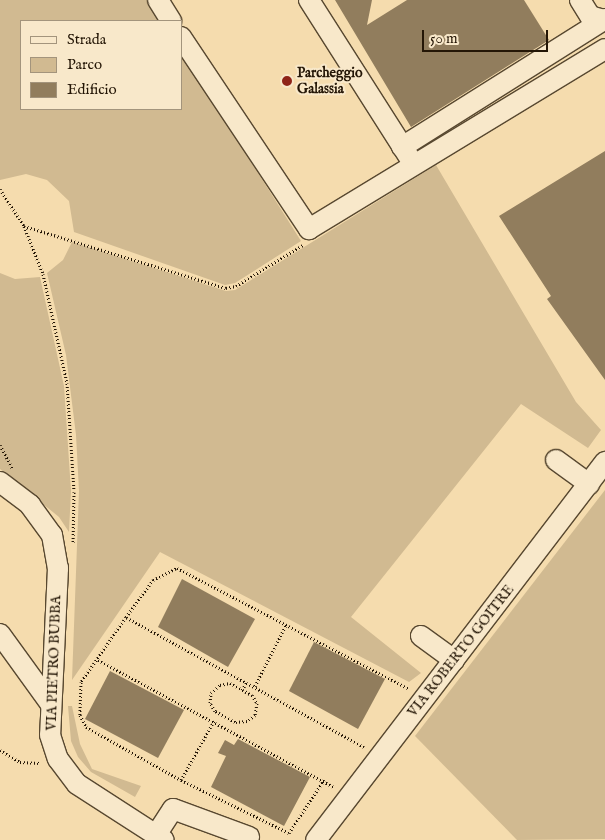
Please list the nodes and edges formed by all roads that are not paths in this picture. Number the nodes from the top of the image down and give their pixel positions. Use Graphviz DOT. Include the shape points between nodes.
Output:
graph roads {
  1 [pos="158,0"];
  2 [pos="309,0"];
  3 [pos="580,0"];
  4 [pos="604,19"];
  5 [pos="171,20"];
  6 [pos="182,38"];
  7 [pos="605,49"];
  8 [pos="407,155"];
  9 [pos="556,460"];
  10 [pos="605,462"];
  11 [pos="0,482"];
  12 [pos="589,484"];
  13 [pos="0,634"];
  14 [pos="421,636"];
  15 [pos="6,655"];
  16 [pos="454,660"];
  17 [pos="50,703"];
  18 [pos="250,837"];
  19 [pos="160,838"];
  20 [pos="316,840"];
  1 -- 5 [label="street"];
  2 -- 8 [label="street"];
  3 -- 4 [label="street" via="590,16"];
  4 -- 8 [label="street"];
  6 -- 8 [label="street" via="309,229"];
  7 -- 8 [label="street"];
  9 -- 12 [label="street"];
  10 -- 12 [label="street, VIA ROBERTO GOITRE"];
  11 -- 17 [label="street, VIA PIETRO BUBBA" via="30,506 52,535 58,568"];
  12 -- 16 [label="street, VIA ROBERTO GOITRE"];
  13 -- 15 [label="street"];
  14 -- 16 [label="street"];
  15 -- 17 [label="street"];
  16 -- 20 [label="street, VIA ROBERTO GOITRE"];
  17 -- 19 [label="street, VIA PIETRO BUBBA" via="50,735 65,772 77,784"];
  18 -- 19 [label="street" via="174,810"];
}
